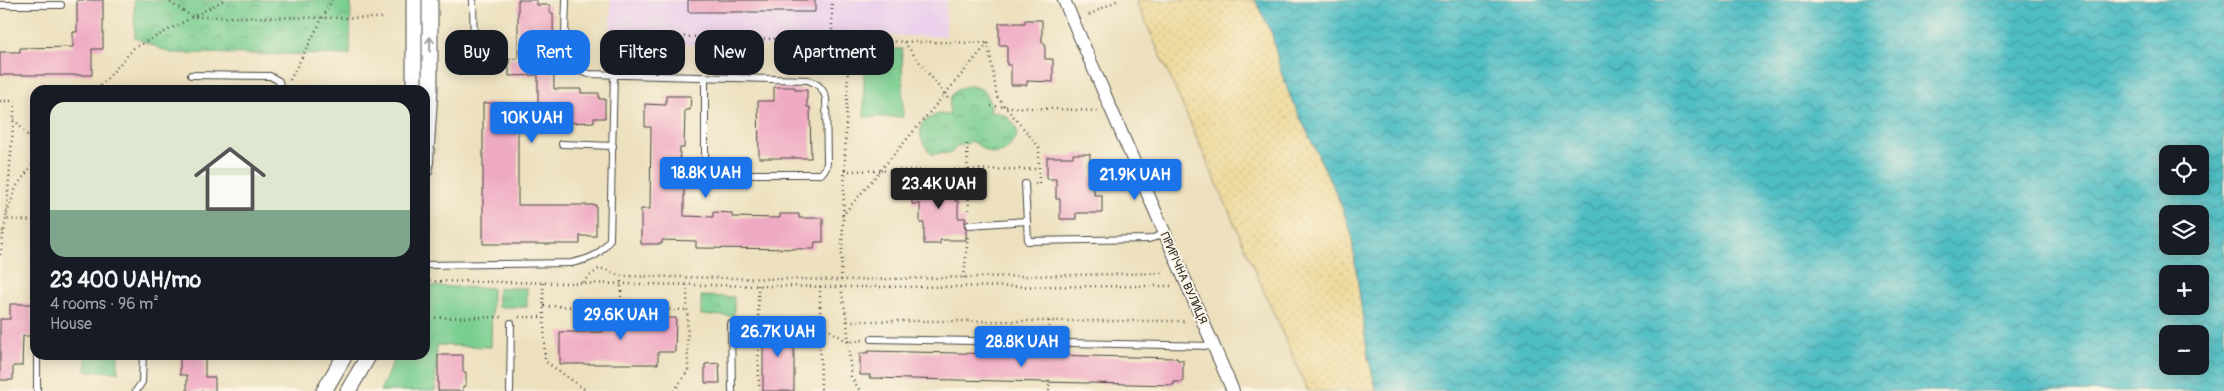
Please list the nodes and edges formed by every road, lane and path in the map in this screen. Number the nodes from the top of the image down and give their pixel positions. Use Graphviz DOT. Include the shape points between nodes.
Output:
graph roads {
  1 [pos="166,0"];
  2 [pos="224,0"];
  3 [pos="332,0"];
  4 [pos="414,0"];
  5 [pos="430,0"];
  6 [pos="473,0"];
  7 [pos="566,0"];
  8 [pos="832,0"];
  9 [pos="1064,0"];
  10 [pos="1118,0"];
  11 [pos="0,5"];
  12 [pos="61,5"];
  13 [pos="1089,14"];
  14 [pos="193,17"];
  15 [pos="323,18"];
  16 [pos="385,18"];
  17 [pos="474,30"];
  18 [pos="832,30"];
  19 [pos="685,36"];
  20 [pos="774,38"];
  21 [pos="894,42"];
  22 [pos="904,42"];
  23 [pos="988,43"];
  24 [pos="600,74"];
  25 [pos="191,75"];
  26 [pos="614,75"];
  27 [pos="644,75"];
  28 [pos="848,75"];
  29 [pos="705,77"];
  30 [pos="288,82"];
  31 [pos="101,85"];
  32 [pos="279,85"];
  33 [pos="414,85"];
  34 [pos="430,85"];
  35 [pos="945,94"];
  36 [pos="949,100"];
  37 [pos="0,101"];
  38 [pos="991,106"];
  39 [pos="1006,108"];
  40 [pos="1098,111"];
  41 [pos="13,118"];
  42 [pos="30,138"];
  43 [pos="562,144"];
  44 [pos="967,144"];
  45 [pos="612,146"];
  46 [pos="705,159"];
  47 [pos="30,168"];
  48 [pos="1039,169"];
  49 [pos="968,170"];
  50 [pos="844,171"];
  51 [pos="880,171"];
  52 [pos="716,174"];
  53 [pos="1025,184"];
  54 [pos="842,216"];
  55 [pos="6,219"];
  56 [pos="30,221"];
  57 [pos="1026,221"];
  58 [pos="969,225"];
  59 [pos="0,228"];
  60 [pos="5,228"];
  61 [pos="1165,234"];
  62 [pos="0,236"];
  63 [pos="0,255"];
  64 [pos="430,265"];
  65 [pos="1164,273"];
  66 [pos="621,276"];
  67 [pos="964,278"];
  68 [pos="840,280"];
  69 [pos="430,281"];
  70 [pos="543,283"];
  71 [pos="581,283"];
  72 [pos="621,284"];
  73 [pos="688,284"];
  74 [pos="758,285"];
  75 [pos="820,286"];
  76 [pos="1172,286"];
  77 [pos="840,287"];
  78 [pos="544,306"];
  79 [pos="621,308"];
  80 [pos="687,310"];
  81 [pos="504,317"];
  82 [pos="543,317"];
  83 [pos="430,318"];
  84 [pos="512,320"];
  85 [pos="1190,321"];
  86 [pos="847,322"];
  87 [pos="731,324"];
  88 [pos="759,324"];
  89 [pos="820,324"];
  90 [pos="872,339"];
  91 [pos="848,342"];
  92 [pos="1214,346"];
  93 [pos="37,360"];
  94 [pos="143,360"];
  95 [pos="341,360"];
  96 [pos="365,360"];
  97 [pos="1049,379"];
  98 [pos="37,391"];
  99 [pos="136,391"];
  100 [pos="324,391"];
  101 [pos="348,391"];
  102 [pos="510,391"];
  103 [pos="587,391"];
  104 [pos="674,391"];
  105 [pos="732,391"];
  106 [pos="759,391"];
  107 [pos="821,391"];
  108 [pos="860,391"];
  109 [pos="1048,391"];
  110 [pos="1233,391"];
  1 -- 14 [label="path"];
  2 -- 14 [label="path"];
  3 -- 15 [label="path"];
  4 -- 33 [label="street"];
  34 -- 5 [label="street, one-way"];
  6 -- 17 [label="lane"];
  7 -- 24 [label="lane" via="567,56 579,71"];
  8 -- 18 [label="path"];
  9 -- 61 [label="street, ПРИРІЧНА ВУЛИЦЯ"];
  10 -- 13 [label="path"];
  11 -- 12 [label="lane"];
  14 -- 15 [label="path"];
  14 -- 31 [label="path" via="134,48"];
  15 -- 16 [label="path"];
  15 -- 30 [label="path"];
  19 -- 20 [label="path"];
  21 -- 22 [label="path"];
  22 -- 23 [label="path"];
  22 -- 35 [label="path"];
  23 -- 35 [label="path"];
  23 -- 39 [label="path" via="997,97"];
  25 -- 32 [label="lane" via="270,76"];
  26 -- 45 [label="lane"];
  27 -- 29 [label="lane"];
  28 -- 50 [label="path"];
  29 -- 46 [label="lane"];
  29 -- 52 [label="lane" via="808,80 823,89 826,98 827,162 822,174"];
  35 -- 36 [label="path"];
  35 -- 51 [label="path"];
  37 -- 41 [label="path" via="14,101"];
  38 -- 39 [label="path"];
  39 -- 40 [label="path"];
  39 -- 48 [label="path" via="1039,148"];
  41 -- 42 [label="path"];
  41 -- 55 [label="path"];
  43 -- 45 [label="lane"];
  44 -- 49 [label="path"];
  45 -- 64 [label="lane" via="610,239 591,259 571,263"];
  47 -- 55 [label="path" via="16,188"];
  48 -- 49 [label="path"];
  48 -- 53 [label="path" via="1039,184"];
  49 -- 51 [label="path"];
  49 -- 58 [label="path"];
  50 -- 51 [label="path"];
  50 -- 54 [label="path"];
  51 -- 54 [label="path"];
  53 -- 57 [label="lane"];
  54 -- 68 [label="path"];
  55 -- 56 [label="path"];
  55 -- 60 [label="path"];
  57 -- 58 [label="lane"];
  57 -- 61 [label="lane" via="1028,241 1149,239"];
  58 -- 67 [label="path"];
  59 -- 60 [label="path"];
  60 -- 62 [label="path"];
  60 -- 63 [label="path"];
  61 -- 92 [label="street, ПРИРІЧНА ВУЛИЦЯ"];
  65 -- 67 [label="path"];
  66 -- 68 [label="path"];
  66 -- 71 [label="path" via="600,268"];
  66 -- 72 [label="path"];
  67 -- 68 [label="path"];
  69 -- 70 [label="path"];
  70 -- 71 [label="path"];
  70 -- 78 [label="path"];
  71 -- 72 [label="path"];
  72 -- 73 [label="path"];
  72 -- 79 [label="path"];
  73 -- 74 [label="path"];
  73 -- 80 [label="path"];
  74 -- 75 [label="path"];
  74 -- 88 [label="path"];
  75 -- 77 [label="path"];
  75 -- 89 [label="path"];
  76 -- 77 [label="path"];
  77 -- 86 [label="path"];
  78 -- 79 [label="path"];
  78 -- 82 [label="path"];
  79 -- 80 [label="path"];
  80 -- 104 [label="path" via="688,371"];
  81 -- 83 [label="path"];
  82 -- 84 [label="path"];
  82 -- 103 [label="path" via="545,361"];
  84 -- 102 [label="lane"];
  85 -- 86 [label="path"];
  86 -- 91 [label="path"];
  87 -- 105 [label="lane"];
  88 -- 89 [label="path"];
  88 -- 106 [label="path"];
  89 -- 91 [label="path"];
  89 -- 107 [label="path"];
  90 -- 91 [label="path"];
  90 -- 92 [label="lane"];
  91 -- 108 [label="path" via="852,377"];
  92 -- 110 [label="street, ПРИРІЧНА ВУЛИЦЯ"];
  93 -- 98 [label="lane"];
  94 -- 99 [label="lane" via="142,382"];
  95 -- 100 [label="street"];
  96 -- 101 [label="street"];
  97 -- 109 [label="path"];
}
